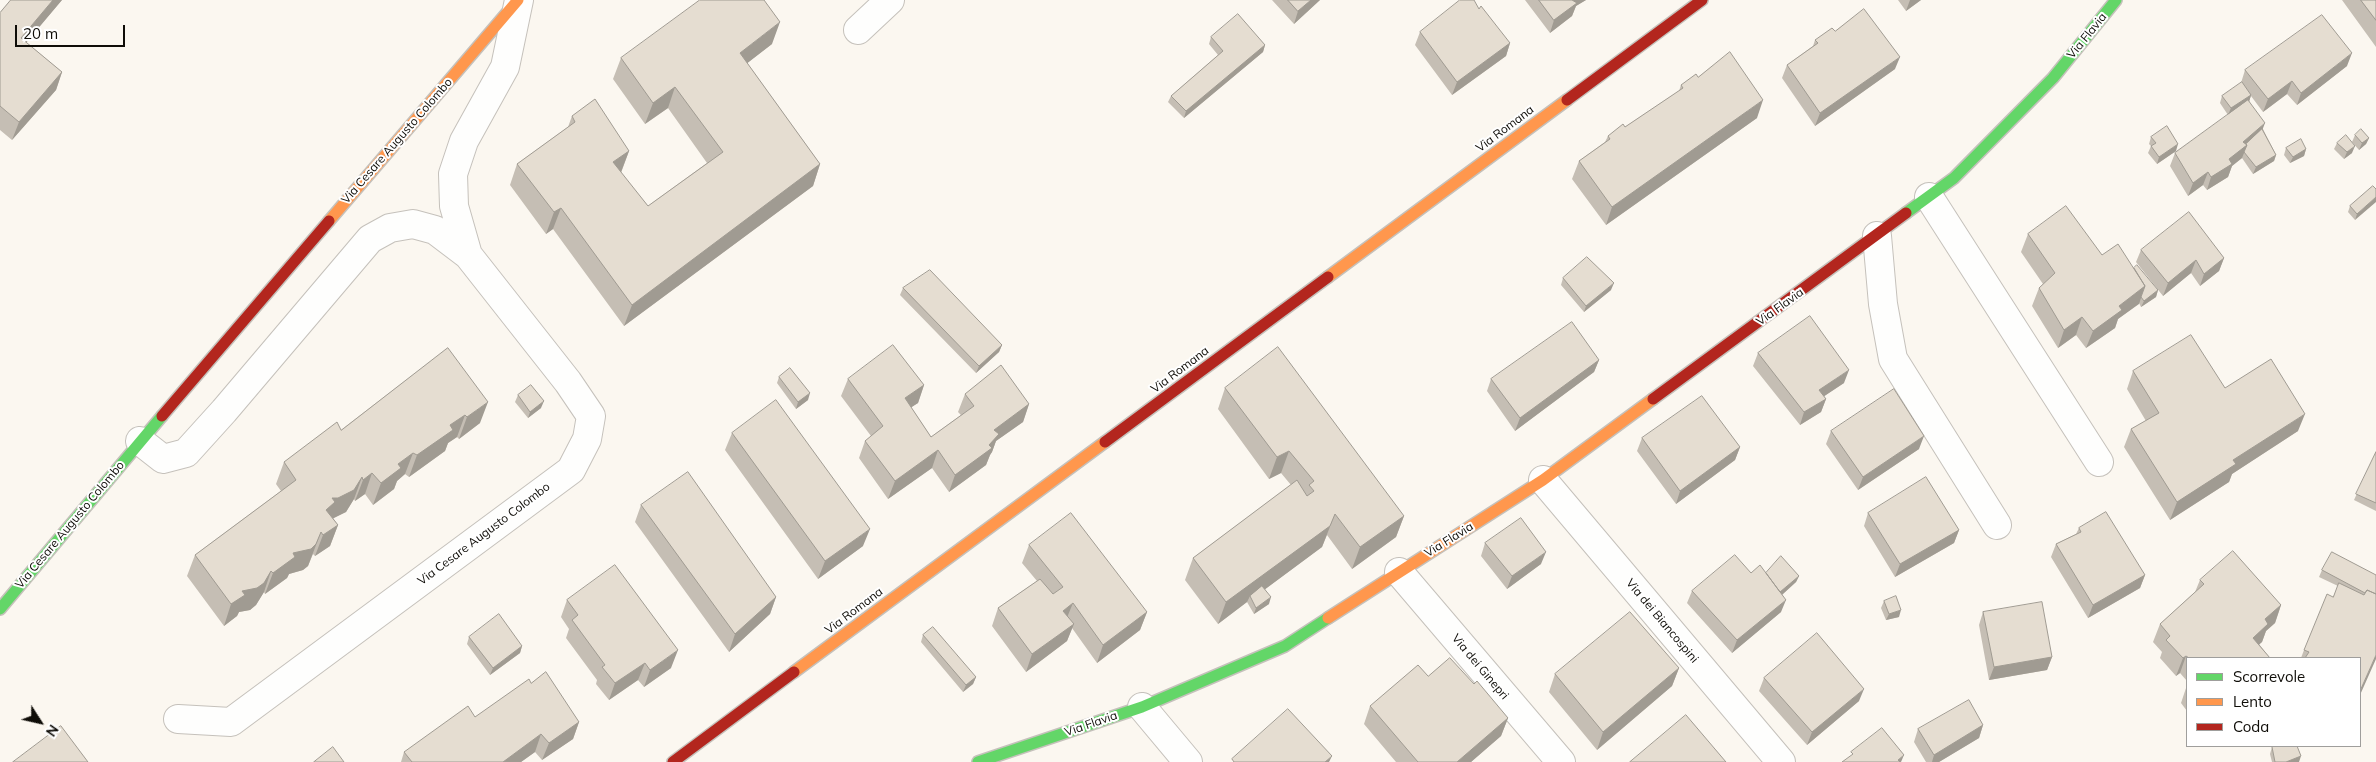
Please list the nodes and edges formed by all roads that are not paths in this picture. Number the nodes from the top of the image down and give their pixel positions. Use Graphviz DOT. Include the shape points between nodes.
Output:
graph roads {
  1 [pos="518,0"];
  2 [pos="890,0"];
  3 [pos="1702,0"];
  4 [pos="2116,0"];
  5 [pos="858,30"];
  6 [pos="1928,197"];
  7 [pos="1877,236"];
  8 [pos="468,255"];
  9 [pos="140,441"];
  10 [pos="2099,462"];
  11 [pos="1543,480"];
  12 [pos="1997,525"];
  13 [pos="1399,572"];
  14 [pos="0,609"];
  15 [pos="1142,707"];
  16 [pos="178,719"];
  17 [pos="673,762"];
  18 [pos="978,762"];
  19 [pos="1188,762"];
  20 [pos="1561,762"];
  21 [pos="1781,762"];
  1 -- 8 [label="street, Via Cesare Augusto Colombo" via="506,67 464,141 453,174 454,206"];
  1 -- 9 [label="street, Via Cesare Augusto Colombo"];
  2 -- 5 [label="street"];
  3 -- 17 [label="street, Via Romana"];
  4 -- 6 [label="street, Via Flavia" via="2053,78 1954,178"];
  6 -- 7 [label="street, Via Flavia"];
  6 -- 10 [label="street"];
  7 -- 11 [label="street, Via Flavia"];
  7 -- 12 [label="street" via="1892,359"];
  8 -- 9 [label="street, Via Cesare Augusto Colombo" via="435,230 413,224 390,228 370,239 186,453 163,459"];
  8 -- 16 [label="street, Via Cesare Augusto Colombo" via="591,416 587,440 571,470 231,722"];
  9 -- 14 [label="street, Via Cesare Augusto Colombo"];
  11 -- 13 [label="street, Via Flavia"];
  11 -- 21 [label="street, Via dei Biancospini"];
  13 -- 15 [label="street, Via Flavia" via="1285,646"];
  13 -- 20 [label="street, Via dei Ginepri"];
  15 -- 18 [label="street, Via Flavia"];
  15 -- 19 [label="street"];
}
